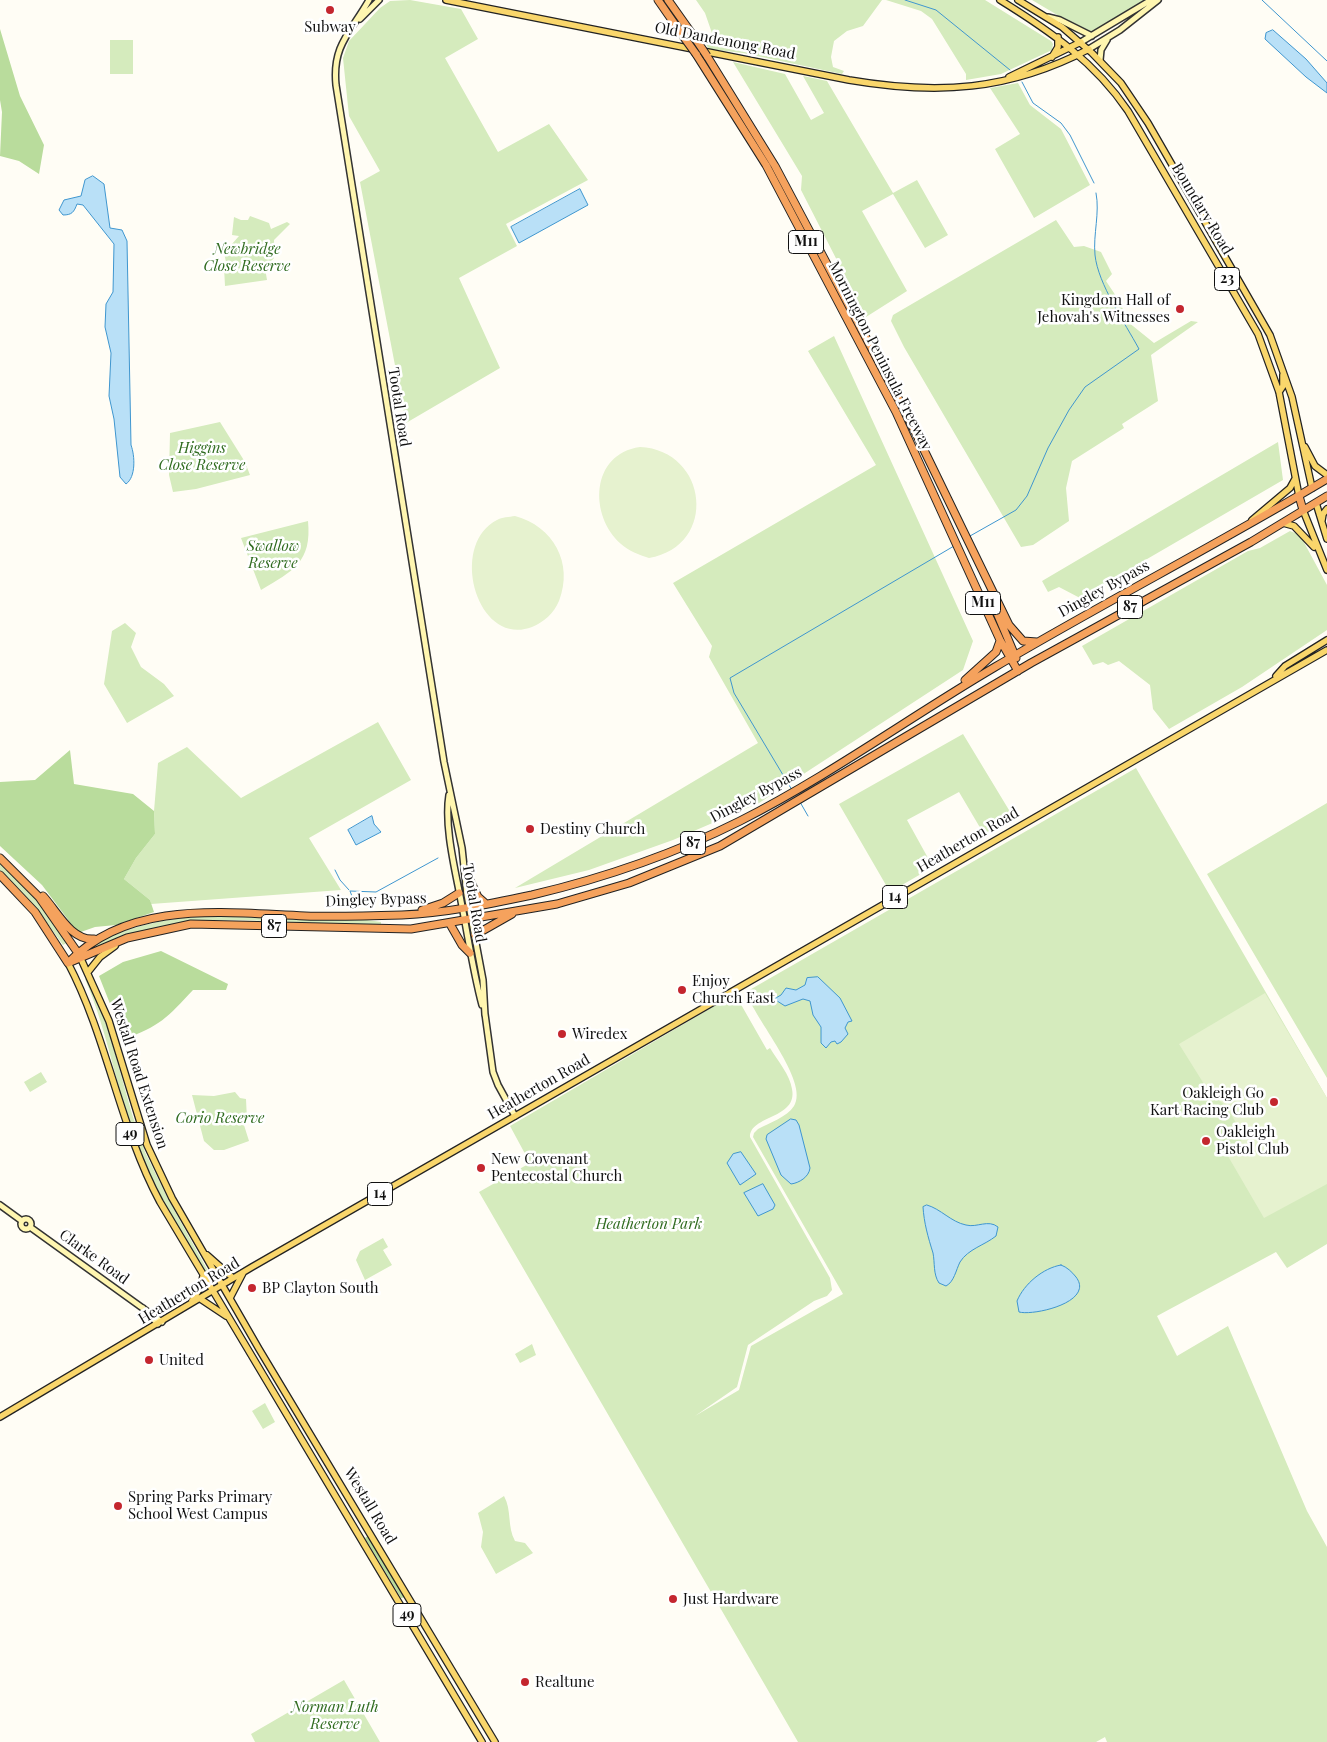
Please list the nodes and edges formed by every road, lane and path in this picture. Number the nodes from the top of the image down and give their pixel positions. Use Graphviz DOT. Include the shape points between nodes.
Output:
graph roads {
  1 [pos="369,0"];
  2 [pos="379,0"];
  3 [pos="446,0"];
  4 [pos="658,0"];
  5 [pos="668,0"];
  6 [pos="1000,0"];
  7 [pos="1018,0"];
  8 [pos="1151,0"];
  9 [pos="1158,0"];
  10 [pos="1048,17"];
  11 [pos="352,27"];
  12 [pos="1092,36"];
  13 [pos="1058,37"];
  14 [pos="1108,38"];
  15 [pos="1081,42"];
  16 [pos="1071,48"];
  17 [pos="1089,49"];
  18 [pos="1079,55"];
  19 [pos="1050,59"];
  20 [pos="1100,60"];
  21 [pos="1001,81"];
  22 [pos="1164,150"];
  23 [pos="1154,156"];
  24 [pos="1282,363"];
  25 [pos="1279,392"];
  26 [pos="1301,438"];
  27 [pos="1327,475"];
  28 [pos="1295,478"];
  29 [pos="1327,479"];
  30 [pos="1312,488"];
  31 [pos="1299,496"];
  32 [pos="1327,496"];
  33 [pos="1316,502"];
  34 [pos="1327,509"];
  35 [pos="1303,510"];
  36 [pos="1282,523"];
  37 [pos="1322,524"];
  38 [pos="1247,525"];
  39 [pos="1327,539"];
  40 [pos="1318,550"];
  41 [pos="1327,570"];
  42 [pos="984,574"];
  43 [pos="1000,640"];
  44 [pos="1042,640"];
  45 [pos="1327,640"];
  46 [pos="1327,650"];
  47 [pos="1012,657"];
  48 [pos="1018,671"];
  49 [pos="1274,678"];
  50 [pos="944,698"];
  51 [pos="449,794"];
  52 [pos="0,858"];
  53 [pos="465,870"];
  54 [pos="0,875"];
  55 [pos="27,884"];
  56 [pos="459,893"];
  57 [pos="486,904"];
  58 [pos="466,907"];
  59 [pos="517,912"];
  60 [pos="405,915"];
  61 [pos="468,920"];
  62 [pos="450,924"];
  63 [pos="475,935"];
  64 [pos="99,938"];
  65 [pos="127,938"];
  66 [pos="470,953"];
  67 [pos="80,956"];
  68 [pos="68,962"];
  69 [pos="88,972"];
  70 [pos="485,1016"];
  71 [pos="515,1116"];
  72 [pos="0,1205"];
  73 [pos="201,1250"];
  74 [pos="244,1272"];
  75 [pos="203,1276"];
  76 [pos="233,1278"];
  77 [pos="222,1284"];
  78 [pos="212,1290"];
  79 [pos="200,1298"];
  80 [pos="230,1298"];
  81 [pos="192,1303"];
  82 [pos="229,1319"];
  83 [pos="160,1323"];
  84 [pos="0,1417"];
  85 [pos="452,1668"];
  86 [pos="442,1674"];
  87 [pos="482,1742"];
  88 [pos="495,1742"];
  1 -- 11 [label="main road, Tootal Road"];
  2 -- 11 [label="main road, Tootal Road"];
  3 -- 21 [label="main road, Old Dandenong Road" via="878,85 936,89"];
  4 -- 43 [label="highway, Mornington Peninsula Freeway / M11, bridge" via="737,117 773,179 896,412"];
  5 -- 42 [label="highway, Mornington Peninsula Freeway / M11, bridge" via="780,174 906,413"];
  6 -- 13 [label="main road, Boundary Road / 23"];
  7 -- 10 [label="main road, Boundary Road / 23"];
  8 -- 12 [label="main road, Old Dandenong Road"];
  9 -- 14 [label="main road, Old Dandenong Road"];
  10 -- 12 [label="main road"];
  10 -- 15 [label="main road, Boundary Road / 23"];
  11 -- 51 [label="main road, Tootal Road" via="338,52 336,85"];
  12 -- 15 [label="main road, Old Dandenong Road"];
  13 -- 16 [label="main road, Boundary Road / 23"];
  13 -- 19 [label="main road" via="1057,49"];
  14 -- 17 [label="main road, Old Dandenong Road"];
  14 -- 20 [label="main road" via="1101,48"];
  15 -- 16 [label="main road, Old Dandenong Road"];
  15 -- 17 [label="main road, Boundary Road / 23"];
  16 -- 18 [label="main road, Boundary Road / 23"];
  16 -- 19 [label="main road, Old Dandenong Road"];
  17 -- 18 [label="main road, Old Dandenong Road"];
  17 -- 20 [label="main road, Boundary Road / 23"];
  18 -- 21 [label="main road, Old Dandenong Road" via="1041,71"];
  18 -- 23 [label="main road, Boundary Road / 23" via="1117,95"];
  19 -- 21 [label="main road, Old Dandenong Road"];
  20 -- 22 [label="main road, Boundary Road / 23" via="1130,95"];
  22 -- 23 [label="main road"];
  22 -- 24 [label="main road, Boundary Road / 23" via="1260,316"];
  23 -- 25 [label="main road, Boundary Road / 23" via="1255,328"];
  24 -- 25 [label="main road" via="1284,385"];
  24 -- 26 [label="main road, Boundary Road / 23"];
  25 -- 28 [label="main road, Boundary Road / 23"];
  26 -- 27 [label="main road" via="1313,463"];
  26 -- 30 [label="main road, Boundary Road / 23"];
  28 -- 31 [label="main road, Boundary Road / 23"];
  28 -- 38 [label="main road" via="1290,488"];
  29 -- 30 [label="highway, Dingley Bypass / 87"];
  30 -- 31 [label="highway, Dingley Bypass / 87"];
  30 -- 33 [label="highway, Boundary Road / 23"];
  31 -- 35 [label="highway, Boundary Road / 23"];
  31 -- 38 [label="highway, Dingley Bypass / 87"];
  32 -- 33 [label="highway, Dingley Bypass / 87"];
  33 -- 35 [label="highway, Dingley Bypass / 87"];
  33 -- 37 [label="main road, Boundary Road / 23"];
  34 -- 37 [label="main road" via="1322,515"];
  35 -- 36 [label="highway, Dingley Bypass / 87"];
  35 -- 40 [label="main road, Boundary Road / 23"];
  36 -- 40 [label="main road" via="1294,526"];
  36 -- 48 [label="highway, Dingley Bypass / 87"];
  37 -- 39 [label="main road, Boundary Road / 23"];
  38 -- 44 [label="highway, Dingley Bypass / 87"];
  40 -- 41 [label="main road, Boundary Road / 23"];
  42 -- 44 [label="highway, Mornington Peninsula Freeway / M11" via="1014,633 1025,642"];
  42 -- 47 [label="highway, Mornington Peninsula Freeway / M11"];
  43 -- 47 [label="highway, Mornington Peninsula Freeway / M11"];
  43 -- 50 [label="highway" via="1000,647 988,661"];
  44 -- 47 [label="highway, Dingley Bypass / 87"];
  45 -- 49 [label="main road, Heatherton Road / 14" via="1285,666"];
  46 -- 49 [label="main road, Heatherton Road / 14"];
  47 -- 48 [label="highway, M11"];
  47 -- 50 [label="highway, Dingley Bypass / 87"];
  48 -- 59 [label="highway, Dingley Bypass / 87" via="720,846 675,866 579,899"];
  49 -- 71 [label="main road, Heatherton Road / 14"];
  50 -- 57 [label="highway, Dingley Bypass / 87" via="790,794 722,829 643,862 569,886"];
  51 -- 53 [label="main road, Tootal Road"];
  51 -- 56 [label="main road, Tootal Road" via="447,807"];
  52 -- 55 [label="highway, Westall Road Extension / 49"];
  53 -- 57 [label="highway" via="478,896"];
  53 -- 58 [label="main road, Tootal Road"];
  54 -- 68 [label="highway, Westall Road Extension / 49" via="35,912"];
  55 -- 64 [label="highway" via="44,897 77,934 86,939"];
  55 -- 67 [label="highway, Westall Road Extension / 49"];
  56 -- 58 [label="main road, Tootal Road"];
  56 -- 60 [label="highway" via="443,903"];
  57 -- 58 [label="highway, Dingley Bypass / 87"];
  58 -- 60 [label="highway, Dingley Bypass / 87"];
  58 -- 61 [label="main road, Tootal Road"];
  59 -- 61 [label="highway, Dingley Bypass / 87"];
  59 -- 63 [label="highway"];
  60 -- 64 [label="highway, Dingley Bypass / 87" via="192,912 147,920"];
  61 -- 62 [label="highway, Dingley Bypass / 87"];
  61 -- 63 [label="main road, Tootal Road"];
  61 -- 66 [label="main road, Tootal Road"];
  62 -- 65 [label="highway, Dingley Bypass / 87" via="411,929 191,924"];
  62 -- 66 [label="highway"];
  63 -- 70 [label="main road, Tootal Road"];
  64 -- 67 [label="highway, Dingley Bypass / 87"];
  65 -- 67 [label="highway, Dingley Bypass / 87"];
  65 -- 69 [label="main road" via="102,955"];
  66 -- 70 [label="main road, Tootal Road"];
  67 -- 68 [label="highway, 87"];
  67 -- 69 [label="main road, Westall Road Extension / 49"];
  68 -- 75 [label="main road, Westall Road Extension / 49" via="91,1013 142,1165"];
  69 -- 73 [label="main road, Westall Road Extension / 49" via="109,1021 149,1150"];
  70 -- 71 [label="main road, Tootal Road" via="493,1072"];
  71 -- 74 [label="main road, Heatherton Road / 14"];
  72 -- 83 [label="main road, Clarke Road" via="22,1221 24,1228 30,1227"];
  73 -- 76 [label="main road"];
  73 -- 77 [label="main road, Westall Road Extension / 49"];
  74 -- 76 [label="main road, Heatherton Road / 14"];
  74 -- 80 [label="main road"];
  75 -- 78 [label="main road, Westall Road Extension / 49"];
  75 -- 81 [label="main road"];
  76 -- 77 [label="main road, Heatherton Road / 14"];
  77 -- 78 [label="main road, Heatherton Road / 14"];
  77 -- 80 [label="main road, Westall Road / 49"];
  78 -- 79 [label="main road, Heatherton Road / 14"];
  78 -- 82 [label="main road, Westall Road / 49"];
  79 -- 81 [label="main road, Heatherton Road / 14"];
  79 -- 82 [label="main road"];
  80 -- 85 [label="main road, Westall Road / 49"];
  81 -- 83 [label="main road, Heatherton Road / 14"];
  82 -- 86 [label="main road, Westall Road / 49"];
  83 -- 84 [label="main road, Heatherton Road / 14"];
  85 -- 86 [label="main road"];
  85 -- 88 [label="main road, Westall Road / 49"];
  86 -- 87 [label="main road, Westall Road / 49"];
}
